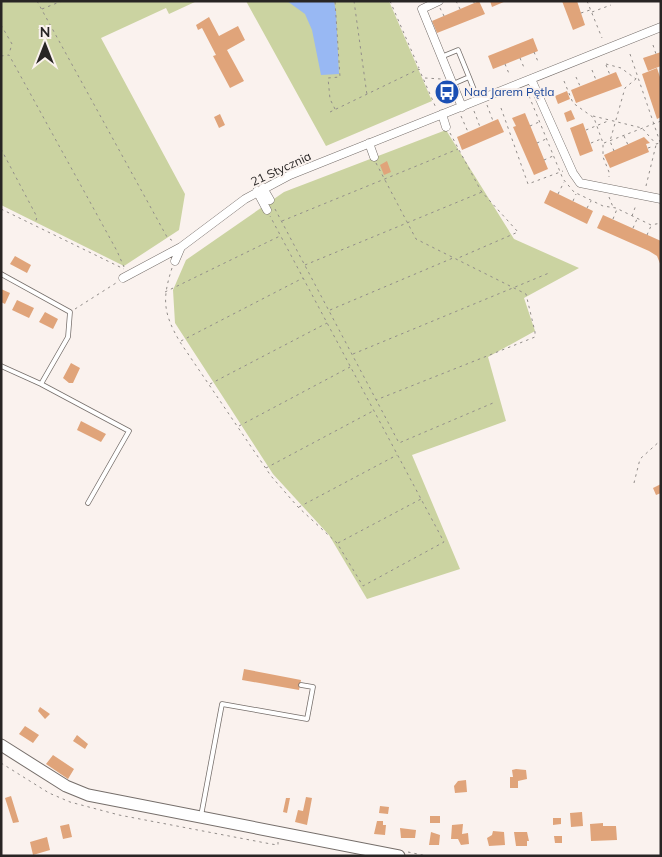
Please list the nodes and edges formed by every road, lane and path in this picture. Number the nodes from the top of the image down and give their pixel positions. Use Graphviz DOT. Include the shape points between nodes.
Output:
graph roads {
  1 [pos="37,1"];
  2 [pos="62,1"];
  3 [pos="335,1"];
  4 [pos="354,1"];
  5 [pos="390,1"];
  6 [pos="456,1"];
  7 [pos="587,1"];
  8 [pos="439,4"];
  9 [pos="611,5"];
  10 [pos="41,10"];
  11 [pos="460,10"];
  12 [pos="591,11"];
  13 [pos="581,13"];
  14 [pos="435,14"];
  15 [pos="444,16"];
  16 [pos="1,25"];
  17 [pos="661,27"];
  18 [pos="602,38"];
  19 [pos="653,45"];
  20 [pos="534,52"];
  21 [pos="630,54"];
  22 [pos="656,54"];
  23 [pos="9,55"];
  24 [pos="1,56"];
  25 [pos="441,57"];
  26 [pos="520,58"];
  27 [pos="505,64"];
  28 [pos="538,64"];
  29 [pos="419,69"];
  30 [pos="525,70"];
  31 [pos="592,70"];
  32 [pos="610,75"];
  33 [pos="510,76"];
  34 [pos="576,76"];
  35 [pos="424,78"];
  36 [pos="469,78"];
  37 [pos="531,79"];
  38 [pos="638,79"];
  39 [pos="643,79"];
  40 [pos="596,80"];
  41 [pos="564,81"];
  42 [pos="452,82"];
  43 [pos="580,86"];
  44 [pos="648,94"];
  45 [pos="644,95"];
  46 [pos="367,96"];
  47 [pos="477,100"];
  48 [pos="460,107"];
  49 [pos="501,108"];
  50 [pos="654,109"];
  51 [pos="336,110"];
  52 [pos="649,111"];
  53 [pos="330,112"];
  54 [pos="440,115"];
  55 [pos="592,116"];
  56 [pos="616,118"];
  57 [pos="610,120"];
  58 [pos="493,121"];
  59 [pos="661,121"];
  60 [pos="540,122"];
  61 [pos="616,122"];
  62 [pos="654,124"];
  63 [pos="530,126"];
  64 [pos="597,126"];
  65 [pos="446,127"];
  66 [pos="480,127"];
  67 [pos="642,128"];
  68 [pos="586,130"];
  69 [pos="468,132"];
  70 [pos="624,135"];
  71 [pos="659,136"];
  72 [pos="547,139"];
  73 [pos="602,139"];
  74 [pos="610,141"];
  75 [pos="369,143"];
  76 [pos="537,143"];
  77 [pos="604,143"];
  78 [pos="590,144"];
  79 [pos="660,144"];
  80 [pos="628,145"];
  81 [pos="656,145"];
  82 [pos="458,148"];
  83 [pos="648,148"];
  84 [pos="1,149"];
  85 [pos="614,151"];
  86 [pos="554,156"];
  87 [pos="374,157"];
  88 [pos="544,160"];
  89 [pos="571,169"];
  90 [pos="608,177"];
  91 [pos="384,180"];
  92 [pos="564,181"];
  93 [pos="646,186"];
  94 [pos="260,190"];
  95 [pos="482,192"];
  96 [pos="558,194"];
  97 [pos="576,194"];
  98 [pos="608,194"];
  99 [pos="661,199"];
  100 [pos="270,200"];
  101 [pos="573,201"];
  102 [pos="591,201"];
  103 [pos="636,205"];
  104 [pos="614,207"];
  105 [pos="587,208"];
  106 [pos="617,208"];
  107 [pos="1,209"];
  108 [pos="267,210"];
  109 [pos="632,216"];
  110 [pos="637,218"];
  111 [pos="613,219"];
  112 [pos="281,221"];
  113 [pos="408,223"];
  114 [pos="34,225"];
  115 [pos="651,226"];
  116 [pos="633,228"];
  117 [pos="647,235"];
  118 [pos="281,236"];
  119 [pos="167,237"];
  120 [pos="181,246"];
  121 [pos="454,259"];
  122 [pos="175,260"];
  123 [pos="304,265"];
  124 [pos="549,273"];
  125 [pos="1,274"];
  126 [pos="123,278"];
  127 [pos="303,278"];
  128 [pos="515,288"];
  129 [pos="165,292"];
  130 [pos="329,311"];
  131 [pos="70,312"];
  132 [pos="327,323"];
  133 [pos="180,342"];
  134 [pos="352,354"];
  135 [pos="1,366"];
  136 [pos="351,367"];
  137 [pos="41,384"];
  138 [pos="210,384"];
  139 [pos="376,400"];
  140 [pos="493,403"];
  141 [pos="374,411"];
  142 [pos="238,426"];
  143 [pos="661,440"];
  144 [pos="398,454"];
  145 [pos="265,468"];
  146 [pos="634,483"];
  147 [pos="421,499"];
  148 [pos="88,503"];
  149 [pos="299,508"];
  150 [pos="337,543"];
  151 [pos="300,685"];
  152 [pos="1,745"];
  153 [pos="201,816"];
  154 [pos="399,856"];
  1 -- 10 [label="path"];
  2 -- 10 [label="path"];
  3 -- 51 [label="path" via="340,77 328,78 328,89"];
  4 -- 46 [label="path"];
  5 -- 29 [label="path"];
  6 -- 11 [label="path"];
  7 -- 12 [label="path"];
  8 -- 14 [label="path"];
  8 -- 15 [label="path"];
  8 -- 25 [label="street" via="422,9"];
  9 -- 12 [label="path"];
  10 -- 119 [label="path"];
  12 -- 13 [label="path"];
  12 -- 18 [label="path"];
  16 -- 23 [label="path" via="12,44"];
  17 -- 37 [label="street, 21 Stycznia"];
  19 -- 22 [label="path"];
  20 -- 28 [label="path"];
  21 -- 38 [label="path"];
  23 -- 24 [label="path"];
  23 -- 114 [label="path" via="124,269"];
  25 -- 36 [label="lane" via="458,50"];
  25 -- 42 [label="street"];
  26 -- 30 [label="path"];
  27 -- 33 [label="path"];
  29 -- 35 [label="path"];
  29 -- 46 [label="path"];
  31 -- 40 [label="path"];
  32 -- 38 [label="path" via="606,64 621,68"];
  34 -- 43 [label="path"];
  35 -- 42 [label="path"];
  35 -- 54 [label="path"];
  36 -- 42 [label="lane"];
  36 -- 47 [label="lane"];
  37 -- 47 [label="street, 21 Stycznia"];
  37 -- 89 [label="street"];
  38 -- 39 [label="path"];
  38 -- 45 [label="path"];
  38 -- 56 [label="path" via="625,88"];
  41 -- 55 [label="path" via="574,103"];
  42 -- 48 [label="street"];
  44 -- 45 [label="path"];
  45 -- 52 [label="path"];
  46 -- 51 [label="path"];
  47 -- 48 [label="street, 21 Stycznia"];
  47 -- 58 [label="path"];
  47 -- 66 [label="path"];
  48 -- 54 [label="street, 21 Stycznia"];
  48 -- 69 [label="path"];
  49 -- 89 [label="path" via="528,184"];
  50 -- 52 [label="path"];
  51 -- 53 [label="path"];
  52 -- 62 [label="path"];
  54 -- 65 [label="street"];
  54 -- 75 [label="street, 21 Stycznia"];
  55 -- 57 [label="path"];
  55 -- 64 [label="path"];
  56 -- 57 [label="path"];
  56 -- 61 [label="path"];
  57 -- 61 [label="path"];
  57 -- 64 [label="path"];
  59 -- 62 [label="path"];
  60 -- 63 [label="path"];
  61 -- 67 [label="path"];
  61 -- 74 [label="path"];
  62 -- 67 [label="path"];
  62 -- 71 [label="path"];
  64 -- 68 [label="path"];
  64 -- 73 [label="path"];
  65 -- 82 [label="path"];
  67 -- 70 [label="path"];
  67 -- 81 [label="path"];
  70 -- 74 [label="path"];
  70 -- 80 [label="path"];
  71 -- 79 [label="path"];
  72 -- 76 [label="path"];
  73 -- 77 [label="path"];
  73 -- 78 [label="path"];
  74 -- 77 [label="path"];
  74 -- 85 [label="path"];
  75 -- 87 [label="street"];
  75 -- 94 [label="street, 21 Stycznia" via="290,174"];
  77 -- 90 [label="path" via="603,157"];
  79 -- 81 [label="path"];
  81 -- 83 [label="path"];
  81 -- 93 [label="path"];
  82 -- 91 [label="path"];
  82 -- 95 [label="path"];
  84 -- 114 [label="path" via="37,217"];
  86 -- 88 [label="path"];
  87 -- 91 [label="path"];
  89 -- 99 [label="street" via="580,183"];
  91 -- 112 [label="path"];
  91 -- 113 [label="path"];
  92 -- 96 [label="path"];
  94 -- 100 [label="street"];
  94 -- 108 [label="street"];
  94 -- 120 [label="street, 21 Stycznia"];
  95 -- 113 [label="path"];
  95 -- 121 [label="path" via="518,232"];
  97 -- 101 [label="path"];
  98 -- 104 [label="path"];
  100 -- 112 [label="path"];
  102 -- 105 [label="path"];
  103 -- 109 [label="path"];
  106 -- 111 [label="path"];
  107 -- 114 [label="path"];
  108 -- 118 [label="path"];
  110 -- 116 [label="path"];
  112 -- 123 [label="path"];
  113 -- 121 [label="path" via="416,239"];
  113 -- 123 [label="path"];
  115 -- 117 [label="path"];
  118 -- 127 [label="path"];
  118 -- 129 [label="path"];
  120 -- 122 [label="street"];
  120 -- 126 [label="street, 21 Stycznia"];
  121 -- 128 [label="path"];
  121 -- 130 [label="path"];
  122 -- 129 [label="path"];
  123 -- 130 [label="path"];
  124 -- 128 [label="path"];
  125 -- 131 [label="lane"];
  126 -- 131 [label="path"];
  127 -- 132 [label="path"];
  127 -- 133 [label="path"];
  128 -- 134 [label="path"];
  128 -- 139 [label="path" via="526,294 536,337"];
  129 -- 133 [label="path" via="166,312"];
  130 -- 134 [label="path"];
  131 -- 137 [label="lane" via="68,337"];
  132 -- 136 [label="path"];
  132 -- 138 [label="path"];
  133 -- 138 [label="path"];
  134 -- 139 [label="path"];
  135 -- 137 [label="lane"];
  136 -- 141 [label="path"];
  136 -- 142 [label="path"];
  137 -- 148 [label="lane" via="129,431"];
  138 -- 142 [label="path"];
  139 -- 140 [label="path" via="399,443"];
  141 -- 144 [label="path"];
  141 -- 145 [label="path"];
  142 -- 145 [label="path"];
  143 -- 146 [label="path" via="640,459"];
  144 -- 147 [label="path"];
  144 -- 149 [label="path"];
  145 -- 149 [label="path"];
  147 -- 150 [label="path"];
  147 -- 150 [label="path" via="444,542 363,586"];
  149 -- 150 [label="path"];
  151 -- 153 [label="lane" via="312,687 307,719 222,704"];
  152 -- 153 [label="street" via="66,786 88,795"];
  153 -- 154 [label="street"];
}
